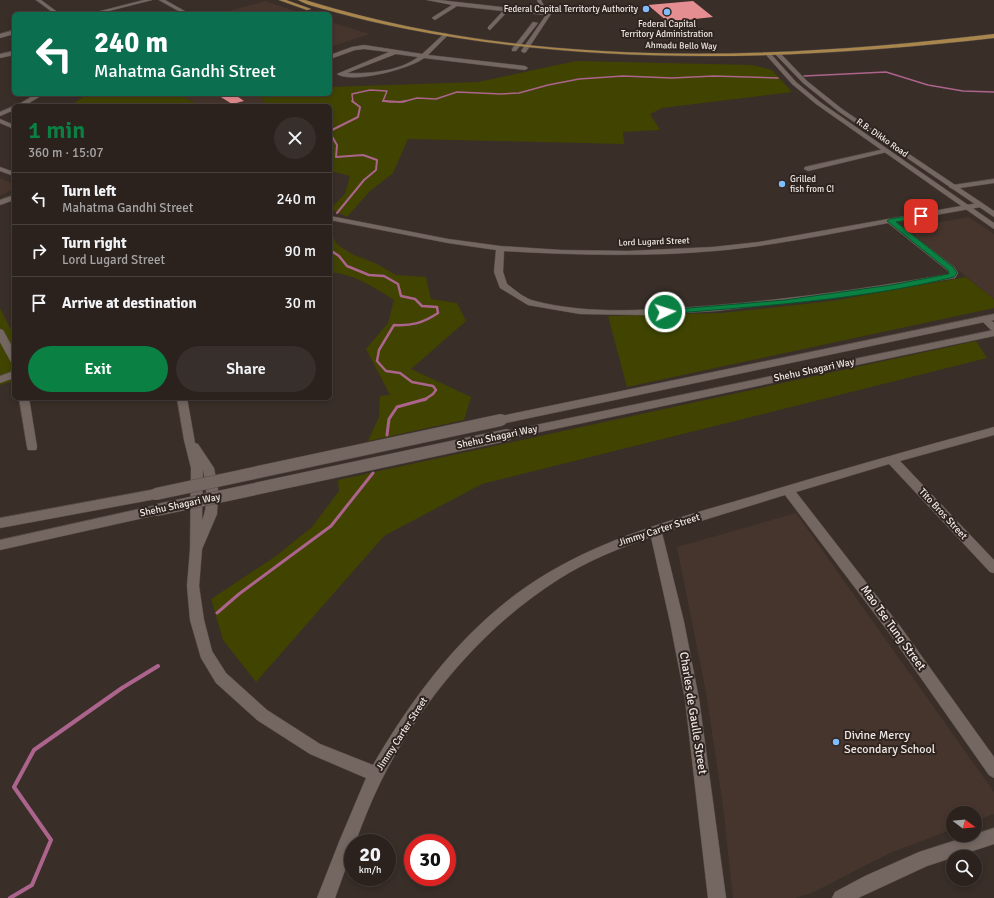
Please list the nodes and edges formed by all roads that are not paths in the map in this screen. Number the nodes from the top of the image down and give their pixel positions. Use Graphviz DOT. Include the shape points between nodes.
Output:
graph roads {
  1 [pos="38,0"];
  2 [pos="127,0"];
  3 [pos="150,0"];
  4 [pos="161,0"];
  5 [pos="281,0"];
  6 [pos="300,0"];
  7 [pos="429,0"];
  8 [pos="539,0"];
  9 [pos="134,4"];
  10 [pos="456,4"];
  11 [pos="507,10"];
  12 [pos="55,12"];
  13 [pos="100,12"];
  14 [pos="184,12"];
  15 [pos="317,12"];
  16 [pos="544,12"];
  17 [pos="332,17"];
  18 [pos="435,18"];
  19 [pos="351,22"];
  20 [pos="490,28"];
  21 [pos="12,33"];
  22 [pos="445,35"];
  23 [pos="0,36"];
  24 [pos="994,36"];
  25 [pos="523,38"];
  26 [pos="433,39"];
  27 [pos="440,40"];
  28 [pos="532,40"];
  29 [pos="499,42"];
  30 [pos="994,42"];
  31 [pos="516,47"];
  32 [pos="526,48"];
  33 [pos="547,48"];
  34 [pos="394,52"];
  35 [pos="12,53"];
  36 [pos="778,54"];
  37 [pos="768,55"];
  38 [pos="0,56"];
  39 [pos="332,56"];
  40 [pos="423,56"];
  41 [pos="774,60"];
  42 [pos="784,60"];
  43 [pos="525,68"];
  44 [pos="37,96"];
  45 [pos="23,104"];
  46 [pos="12,109"];
  47 [pos="0,114"];
  48 [pos="0,120"];
  49 [pos="12,126"];
  50 [pos="885,151"];
  51 [pos="808,169"];
  52 [pos="0,170"];
  53 [pos="12,173"];
  54 [pos="994,182"];
  55 [pos="953,187"];
  56 [pos="12,198"];
  57 [pos="0,204"];
  58 [pos="978,205"];
  59 [pos="967,208"];
  60 [pos="994,215"];
  61 [pos="332,218"];
  62 [pos="890,221"];
  63 [pos="994,227"];
  64 [pos="500,248"];
  65 [pos="989,318"];
  66 [pos="994,328"];
  67 [pos="0,332"];
  68 [pos="994,332"];
  69 [pos="12,356"];
  70 [pos="12,375"];
  71 [pos="0,380"];
  72 [pos="24,400"];
  73 [pos="183,400"];
  74 [pos="993,432"];
  75 [pos="32,447"];
  76 [pos="892,460"];
  77 [pos="787,489"];
  78 [pos="0,523"];
  79 [pos="655,530"];
  80 [pos="0,545"];
  81 [pos="994,568"];
  82 [pos="994,770"];
  83 [pos="376,774"];
  84 [pos="994,836"];
  85 [pos="326,898"];
  86 [pos="718,898"];
  87 [pos="841,898"];
  1 -- 12 [label="street"];
  2 -- 9 [label="street"];
  3 -- 9 [label="street"];
  4 -- 14 [label="street"];
  5 -- 15 [label="main road"];
  6 -- 22 [label="main road, Ahmadu Bello Way" via="367,19"];
  7 -- 10 [label="street"];
  8 -- 16 [label="street"];
  9 -- 13 [label="street"];
  10 -- 11 [label="street"];
  10 -- 18 [label="street"];
  11 -- 16 [label="street"];
  11 -- 20 [label="street"];
  16 -- 25 [label="street"];
  16 -- 28 [label="street"];
  17 -- 19 [label="main road"];
  21 -- 23 [label="street"];
  22 -- 27 [label="street"];
  22 -- 29 [label="main road, Ahmadu Bello Way"];
  24 -- 36 [label="main road, Ahmadu Bello Way" via="844,51"];
  25 -- 29 [label="main road"];
  25 -- 31 [label="street"];
  26 -- 27 [label="main road, Ahmadu Bello Way"];
  27 -- 31 [label="main road, Ahmadu Bello Way"];
  27 -- 40 [label="street"];
  28 -- 32 [label="street"];
  28 -- 33 [label="main road"];
  29 -- 31 [label="main road, Ahmadu Bello Way"];
  30 -- 42 [label="main road, Ahmadu Bello Way" via="893,53"];
  31 -- 32 [label="main road, Ahmadu Bello Way"];
  32 -- 33 [label="main road, Ahmadu Bello Way"];
  32 -- 41 [label="main road, Ahmadu Bello Way" via="641,60"];
  33 -- 37 [label="main road, Ahmadu Bello Way" via="670,56"];
  34 -- 39 [label="street" via="360,47"];
  34 -- 40 [label="street"];
  34 -- 40 [label="street" via="340,74 376,73 405,65"];
  35 -- 38 [label="street"];
  36 -- 37 [label="main road, Ahmadu Bello Way"];
  36 -- 42 [label="street, R.B. Dikko Road"];
  37 -- 41 [label="street, R.B. Dikko Road"];
  40 -- 43 [label="street"];
  41 -- 42 [label="main road, Ahmadu Bello Way"];
  41 -- 50 [label="street, R.B. Dikko Road" via="794,83"];
  42 -- 55 [label="street, R.B. Dikko Road" via="805,82 870,131"];
  44 -- 45 [label="street"];
  46 -- 47 [label="street"];
  48 -- 49 [label="street"];
  50 -- 51 [label="street"];
  50 -- 59 [label="street, R.B. Dikko Road"];
  52 -- 53 [label="street"];
  54 -- 55 [label="street"];
  55 -- 58 [label="street, R.B. Dikko Road"];
  56 -- 57 [label="street"];
  58 -- 59 [label="street, Lord Lugard Street"];
  58 -- 60 [label="street, R.B. Dikko Road"];
  59 -- 62 [label="street, Lord Lugard Street"];
  59 -- 63 [label="street, R.B. Dikko Road"];
  61 -- 64 [label="street, Lord Lugard Street" via="448,241"];
  62 -- 64 [label="street, Lord Lugard Street" via="780,241 713,249 604,253"];
  62 -- 64 [label="street" via="951,268 954,273 952,276 785,302 665,312 570,311 533,304 511,294 499,277"];
  65 -- 66 [label="street"];
  65 -- 78 [label="street, Shehu Shagari Way, bridge" via="156,494"];
  67 -- 69 [label="street"];
  68 -- 80 [label="street, Shehu Shagari Way, bridge"];
  70 -- 71 [label="street"];
  72 -- 75 [label="street"];
  73 -- 83 [label="street" via="196,468 194,586 197,620 206,652 220,678 262,715 315,749"];
  74 -- 76 [label="street, Jimmy Carter Street"];
  76 -- 77 [label="street, Jimmy Carter Street"];
  76 -- 81 [label="street, Tito Bros Street"];
  77 -- 79 [label="street, Jimmy Carter Street"];
  77 -- 82 [label="street, Mao Tse Tung Street" via="895,630"];
  79 -- 83 [label="street, Jimmy Carter Street" via="588,557 554,576 515,603 473,640 436,683 405,725"];
  79 -- 86 [label="street, Charles de Gaulle Street" via="678,622 692,699"];
  83 -- 85 [label="street, Jimmy Carter Street" via="341,854"];
  84 -- 87 [label="street" via="925,858"];
}
